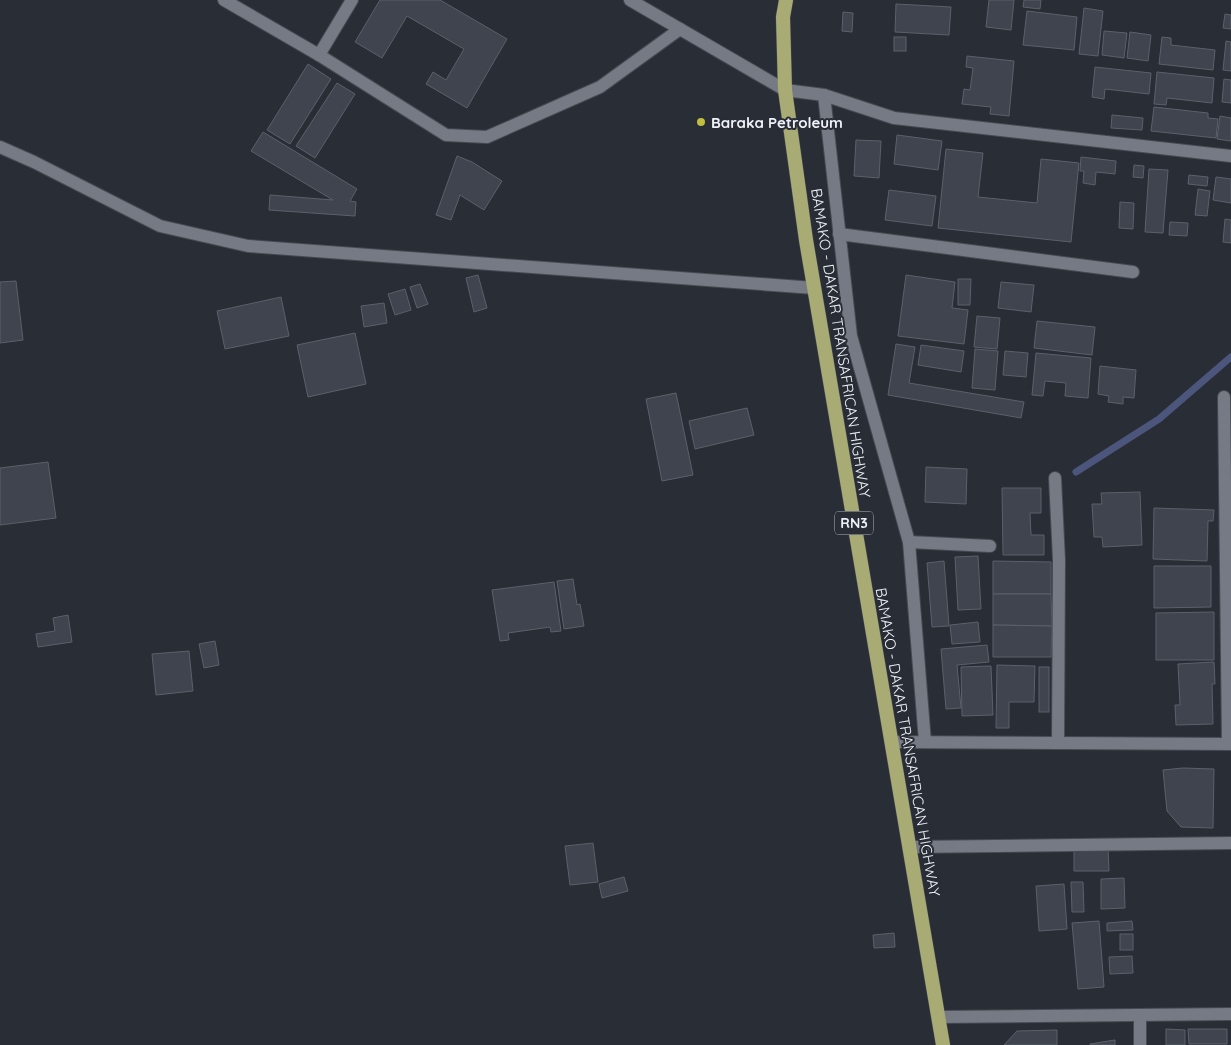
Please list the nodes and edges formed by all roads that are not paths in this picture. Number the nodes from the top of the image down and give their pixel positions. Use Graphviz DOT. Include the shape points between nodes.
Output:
graph roads {
  1 [pos="224,0"];
  2 [pos="352,0"];
  3 [pos="630,0"];
  4 [pos="786,0"];
  5 [pos="680,29"];
  6 [pos="319,54"];
  7 [pos="785,90"];
  8 [pos="824,95"];
  9 [pos="0,147"];
  10 [pos="1231,156"];
  11 [pos="839,234"];
  12 [pos="1133,272"];
  13 [pos="814,288"];
  14 [pos="1224,397"];
  15 [pos="1055,478"];
  16 [pos="909,542"];
  17 [pos="990,546"];
  18 [pos="891,742"];
  19 [pos="925,742"];
  20 [pos="1058,743"];
  21 [pos="1230,744"];
  22 [pos="1231,843"];
  23 [pos="909,847"];
  24 [pos="1231,1014"];
  25 [pos="1140,1015"];
  26 [pos="938,1017"];
  27 [pos="943,1045"];
  28 [pos="1140,1045"];
  1 -- 6 [label="street"];
  2 -- 6 [label="street"];
  3 -- 5 [label="street"];
  4 -- 7 [label="highway, BAMAKO - DAKAR TRANSAFRICAN HIGHWAY / RN3" via="783,18"];
  5 -- 6 [label="street" via="600,87 487,137 446,135"];
  5 -- 7 [label="street"];
  7 -- 8 [label="street"];
  7 -- 13 [label="highway, BAMAKO - DAKAR TRANSAFRICAN HIGHWAY / RN3"];
  8 -- 10 [label="street" via="894,118"];
  8 -- 11 [label="street"];
  9 -- 13 [label="street" via="160,226 248,246"];
  11 -- 12 [label="street"];
  11 -- 16 [label="street" via="851,336"];
  13 -- 18 [label="highway, BAMAKO - DAKAR TRANSAFRICAN HIGHWAY / RN3"];
  14 -- 21 [label="street"];
  15 -- 20 [label="street" via="1059,560"];
  16 -- 17 [label="street"];
  16 -- 19 [label="street"];
  18 -- 19 [label="street"];
  18 -- 23 [label="highway, BAMAKO - DAKAR TRANSAFRICAN HIGHWAY / RN3"];
  19 -- 20 [label="street"];
  20 -- 21 [label="street"];
  22 -- 23 [label="street"];
  23 -- 26 [label="highway, BAMAKO - DAKAR TRANSAFRICAN HIGHWAY / RN3"];
  24 -- 25 [label="street"];
  25 -- 26 [label="street"];
  25 -- 28 [label="street"];
  26 -- 27 [label="highway, BAMAKO - DAKAR TRANSAFRICAN HIGHWAY / RN3"];
}
